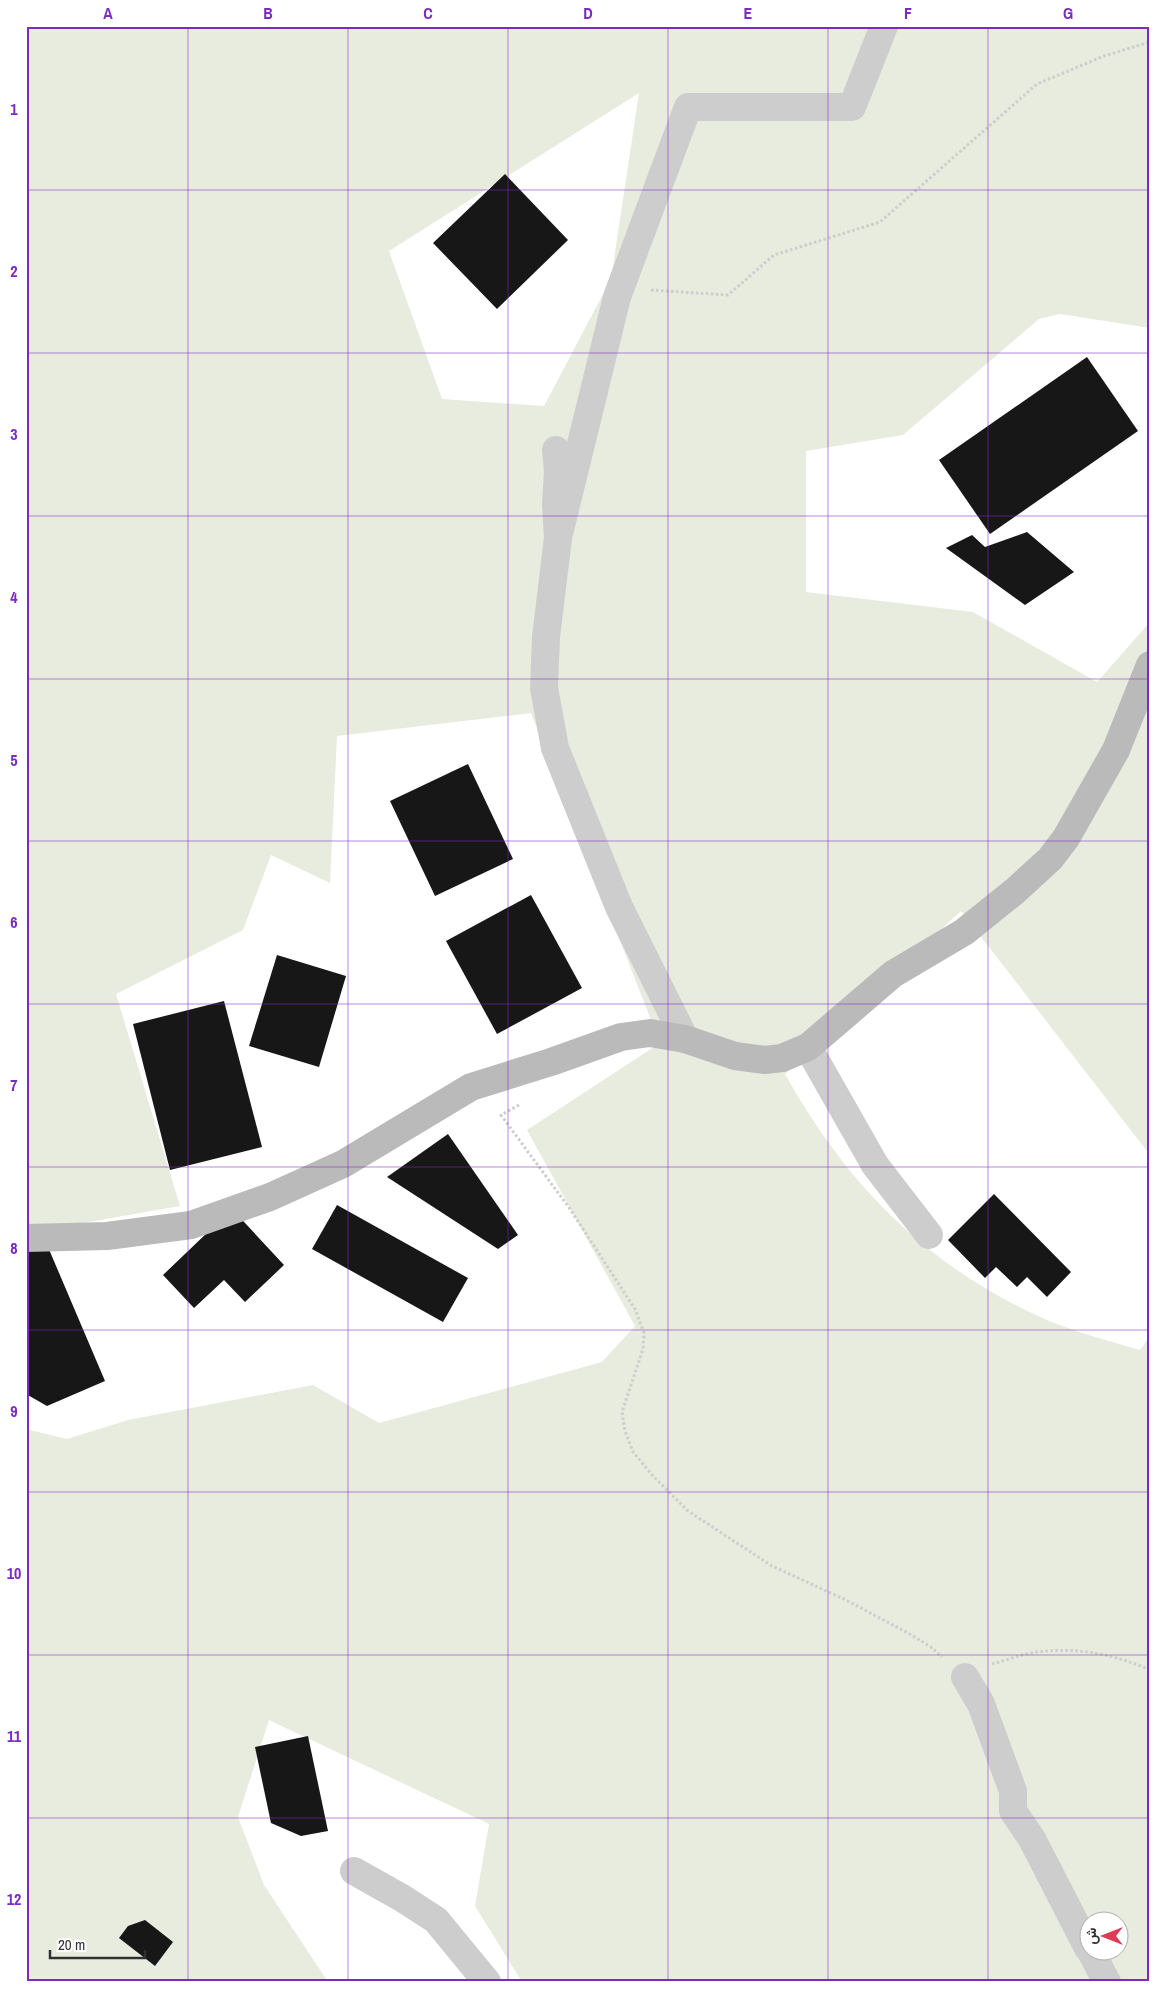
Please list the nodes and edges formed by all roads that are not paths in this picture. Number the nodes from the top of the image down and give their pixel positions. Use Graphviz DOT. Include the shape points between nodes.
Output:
graph roads {
  1 [pos="884,26"];
  2 [pos="556,450"];
  3 [pos="558,538"];
  4 [pos="1150,665"];
  5 [pos="685,1039"];
  6 [pos="808,1047"];
  7 [pos="929,1234"];
  8 [pos="26,1238"];
  9 [pos="965,1677"];
  10 [pos="354,1871"];
  11 [pos="1078,1928"];
  12 [pos="1095,1960"];
  13 [pos="487,1982"];
  14 [pos="1107,1982"];
  1 -- 3 [label="street" via="852,107 688,107 620,288"];
  2 -- 3 [label="street"];
  3 -- 5 [label="street" via="546,638 544,688 555,748 619,907"];
  4 -- 6 [label="street" via="1116,750 1066,838 1050,859 964,932 893,974"];
  5 -- 6 [label="street" via="735,1056 765,1060 782,1058"];
  5 -- 8 [label="street" via="650,1033 621,1037 471,1087 343,1164 270,1197 191,1225 107,1236"];
  6 -- 7 [label="street" via="875,1165"];
  9 -- 11 [label="street" via="981,1704 1013,1791 1013,1811 1032,1839"];
  10 -- 13 [label="street" via="436,1920"];
  12 -- 14 [label="street"];
}
